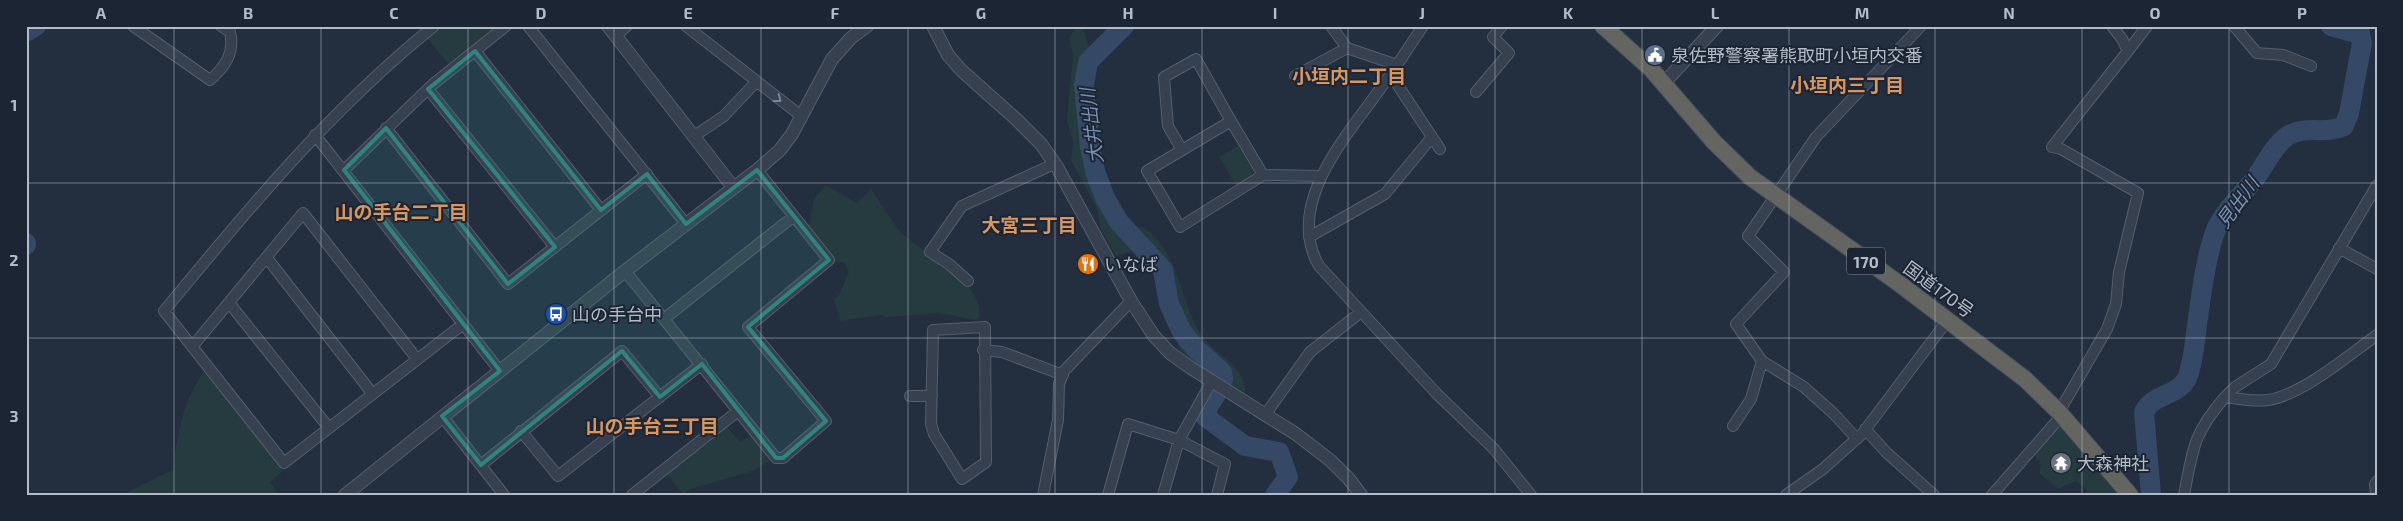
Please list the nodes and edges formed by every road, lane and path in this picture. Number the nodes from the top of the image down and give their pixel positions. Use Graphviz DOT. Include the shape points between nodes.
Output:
graph roads {
  1 [pos="134,26"];
  2 [pos="434,26"];
  3 [pos="506,26"];
  4 [pos="528,26"];
  5 [pos="626,26"];
  6 [pos="686,26"];
  7 [pos="867,26"];
  8 [pos="933,26"];
  9 [pos="1331,26"];
  10 [pos="1424,26"];
  11 [pos="1502,26"];
  12 [pos="1603,26"];
  13 [pos="1717,26"];
  14 [pos="1921,26"];
  15 [pos="2112,26"];
  16 [pos="2147,26"];
  17 [pos="2234,26"];
  18 [pos="229,28"];
  19 [pos="611,31"];
  20 [pos="1347,48"];
  21 [pos="475,51"];
  22 [pos="2128,51"];
  23 [pos="1397,65"];
  24 [pos="2311,66"];
  25 [pos="1391,74"];
  26 [pos="1295,76"];
  27 [pos="756,82"];
  28 [pos="1664,83"];
  29 [pos="428,89"];
  30 [pos="1476,92"];
  31 [pos="800,115"];
  32 [pos="1231,121"];
  33 [pos="386,128"];
  34 [pos="315,135"];
  35 [pos="694,137"];
  36 [pos="1432,137"];
  37 [pos="1440,149"];
  38 [pos="1182,150"];
  39 [pos="1054,164"];
  40 [pos="344,170"];
  41 [pos="757,170"];
  42 [pos="646,174"];
  43 [pos="1263,175"];
  44 [pos="1322,176"];
  45 [pos="2377,185"];
  46 [pos="733,187"];
  47 [pos="1775,197"];
  48 [pos="601,210"];
  49 [pos="794,216"];
  50 [pos="686,224"];
  51 [pos="1309,237"];
  52 [pos="555,247"];
  53 [pos="2339,248"];
  54 [pos="267,258"];
  55 [pos="2377,269"];
  56 [pos="626,271"];
  57 [pos="968,281"];
  58 [pos="1131,301"];
  59 [pos="230,304"];
  60 [pos="1361,312"];
  61 [pos="665,318"];
  62 [pos="1948,320"];
  63 [pos="463,324"];
  64 [pos="2375,340"];
  65 [pos="192,347"];
  66 [pos="983,350"];
  67 [pos="417,359"];
  68 [pos="1762,361"];
  69 [pos="702,364"];
  70 [pos="500,371"];
  71 [pos="1063,375"];
  72 [pos="1212,381"];
  73 [pos="372,394"];
  74 [pos="910,396"];
  75 [pos="932,396"];
  76 [pos="660,397"];
  77 [pos="2225,397"];
  78 [pos="738,410"];
  79 [pos="2060,414"];
  80 [pos="1265,415"];
  81 [pos="442,416"];
  82 [pos="1733,426"];
  83 [pos="329,428"];
  84 [pos="1865,429"];
  85 [pos="521,431"];
  86 [pos="1857,439"];
  87 [pos="1179,440"];
  88 [pos="481,465"];
  89 [pos="2377,481"];
  90 [pos="2129,494"];
  91 [pos="345,495"];
  92 [pos="504,495"];
  93 [pos="632,495"];
  94 [pos="1043,495"];
  95 [pos="1108,495"];
  96 [pos="1163,495"];
  97 [pos="1217,495"];
  98 [pos="1361,495"];
  99 [pos="1531,495"];
  100 [pos="1786,495"];
  101 [pos="1934,495"];
  102 [pos="1992,495"];
  103 [pos="2184,495"];
  104 [pos="2376,495"];
  1 -- 18 [label="street" via="210,80 225,68 232,41"];
  2 -- 34 [label="street"];
  3 -- 21 [label="street"];
  4 -- 42 [label="street"];
  5 -- 19 [label="street"];
  6 -- 27 [label="street"];
  7 -- 31 [label="street" via="832,59"];
  8 -- 39 [label="street" via="960,70 1016,118 1041,144"];
  9 -- 20 [label="street"];
  10 -- 23 [label="street"];
  11 -- 30 [label="street" via="1493,37 1509,53"];
  12 -- 28 [label="highway, 国道170号 / 170"];
  13 -- 28 [label="street"];
  14 -- 47 [label="street" via="1816,136"];
  15 -- 22 [label="street"];
  16 -- 22 [label="street"];
  17 -- 24 [label="street" via="2257,53 2283,55"];
  19 -- 35 [label="street"];
  20 -- 23 [label="street"];
  20 -- 26 [label="street"];
  21 -- 29 [label="street"];
  21 -- 48 [label="street"];
  22 -- 79 [label="street" via="2052,147 2062,149 2138,193 2119,272 2116,304 2107,329"];
  23 -- 25 [label="street"];
  25 -- 36 [label="street"];
  25 -- 44 [label="street"];
  27 -- 31 [label="street, one-way"];
  27 -- 35 [label="street" via="724,116"];
  28 -- 47 [label="highway, 国道170号 / 170" via="1733,163"];
  29 -- 33 [label="street"];
  29 -- 52 [label="street"];
  31 -- 41 [label="street" via="780,150"];
  32 -- 38 [label="street"];
  32 -- 38 [label="street" via="1196,59 1164,77 1168,126"];
  32 -- 43 [label="street"];
  33 -- 40 [label="street"];
  33 -- 52 [label="street" via="508,284"];
  34 -- 40 [label="street"];
  34 -- 65 [label="street" via="164,311"];
  35 -- 46 [label="street"];
  36 -- 37 [label="street"];
  36 -- 51 [label="street" via="1385,194"];
  38 -- 43 [label="street" via="1147,171 1180,227"];
  39 -- 57 [label="street" via="962,206 930,252"];
  39 -- 58 [label="street"];
  40 -- 63 [label="street"];
  41 -- 46 [label="street"];
  41 -- 49 [label="street"];
  42 -- 48 [label="street"];
  42 -- 50 [label="street"];
  43 -- 44 [label="street"];
  44 -- 51 [label="street" via="1310,210"];
  45 -- 53 [label="street"];
  46 -- 50 [label="street"];
  47 -- 62 [label="highway, 国道170号 / 170"];
  47 -- 68 [label="street" via="1748,236 1784,272 1736,324"];
  48 -- 52 [label="street"];
  49 -- 61 [label="street"];
  49 -- 78 [label="street" via="828,260 748,327 826,421 783,458 776,458"];
  50 -- 56 [label="street"];
  51 -- 60 [label="street" via="1311,252 1319,266"];
  53 -- 55 [label="street"];
  53 -- 77 [label="street" via="2271,364"];
  54 -- 59 [label="street"];
  54 -- 67 [label="street" via="303,213"];
  54 -- 73 [label="street"];
  56 -- 61 [label="street"];
  56 -- 70 [label="street"];
  58 -- 71 [label="street"];
  58 -- 72 [label="street" via="1154,336 1170,353"];
  59 -- 65 [label="street"];
  59 -- 83 [label="street"];
  60 -- 80 [label="street" via="1310,352"];
  60 -- 99 [label="street" via="1437,394 1494,449"];
  61 -- 69 [label="street"];
  62 -- 79 [label="highway, 国道170号 / 170" via="2007,364"];
  62 -- 84 [label="street"];
  63 -- 67 [label="street"];
  63 -- 70 [label="street"];
  64 -- 77 [label="street" via="2287,394 2249,401"];
  65 -- 83 [label="street" via="284,463"];
  66 -- 71 [label="street" via="1002,352"];
  66 -- 75 [label="street" via="985,328 933,330"];
  66 -- 75 [label="street" via="986,462 962,479 934,434"];
  67 -- 73 [label="street"];
  68 -- 82 [label="street" via="1751,399"];
  68 -- 86 [label="street" via="1804,387"];
  69 -- 76 [label="street"];
  69 -- 78 [label="street"];
  70 -- 81 [label="street"];
  71 -- 94 [label="street"];
  72 -- 80 [label="street"];
  72 -- 87 [label="street"];
  73 -- 83 [label="street"];
  74 -- 75 [label="street"];
  76 -- 85 [label="street" via="558,476"];
  76 -- 85 [label="street" via="622,351"];
  77 -- 103 [label="street" via="2196,437"];
  78 -- 93 [label="street"];
  79 -- 90 [label="highway, 国道170号 / 170"];
  79 -- 102 [label="street"];
  80 -- 98 [label="street" via="1330,461"];
  81 -- 88 [label="street"];
  81 -- 91 [label="street"];
  84 -- 86 [label="street"];
  84 -- 101 [label="street"];
  85 -- 88 [label="street"];
  86 -- 100 [label="street"];
  87 -- 95 [label="street" via="1128,424"];
  87 -- 96 [label="street"];
  87 -- 97 [label="street" via="1224,464"];
  88 -- 92 [label="street"];
  89 -- 104 [label="street"];
}
